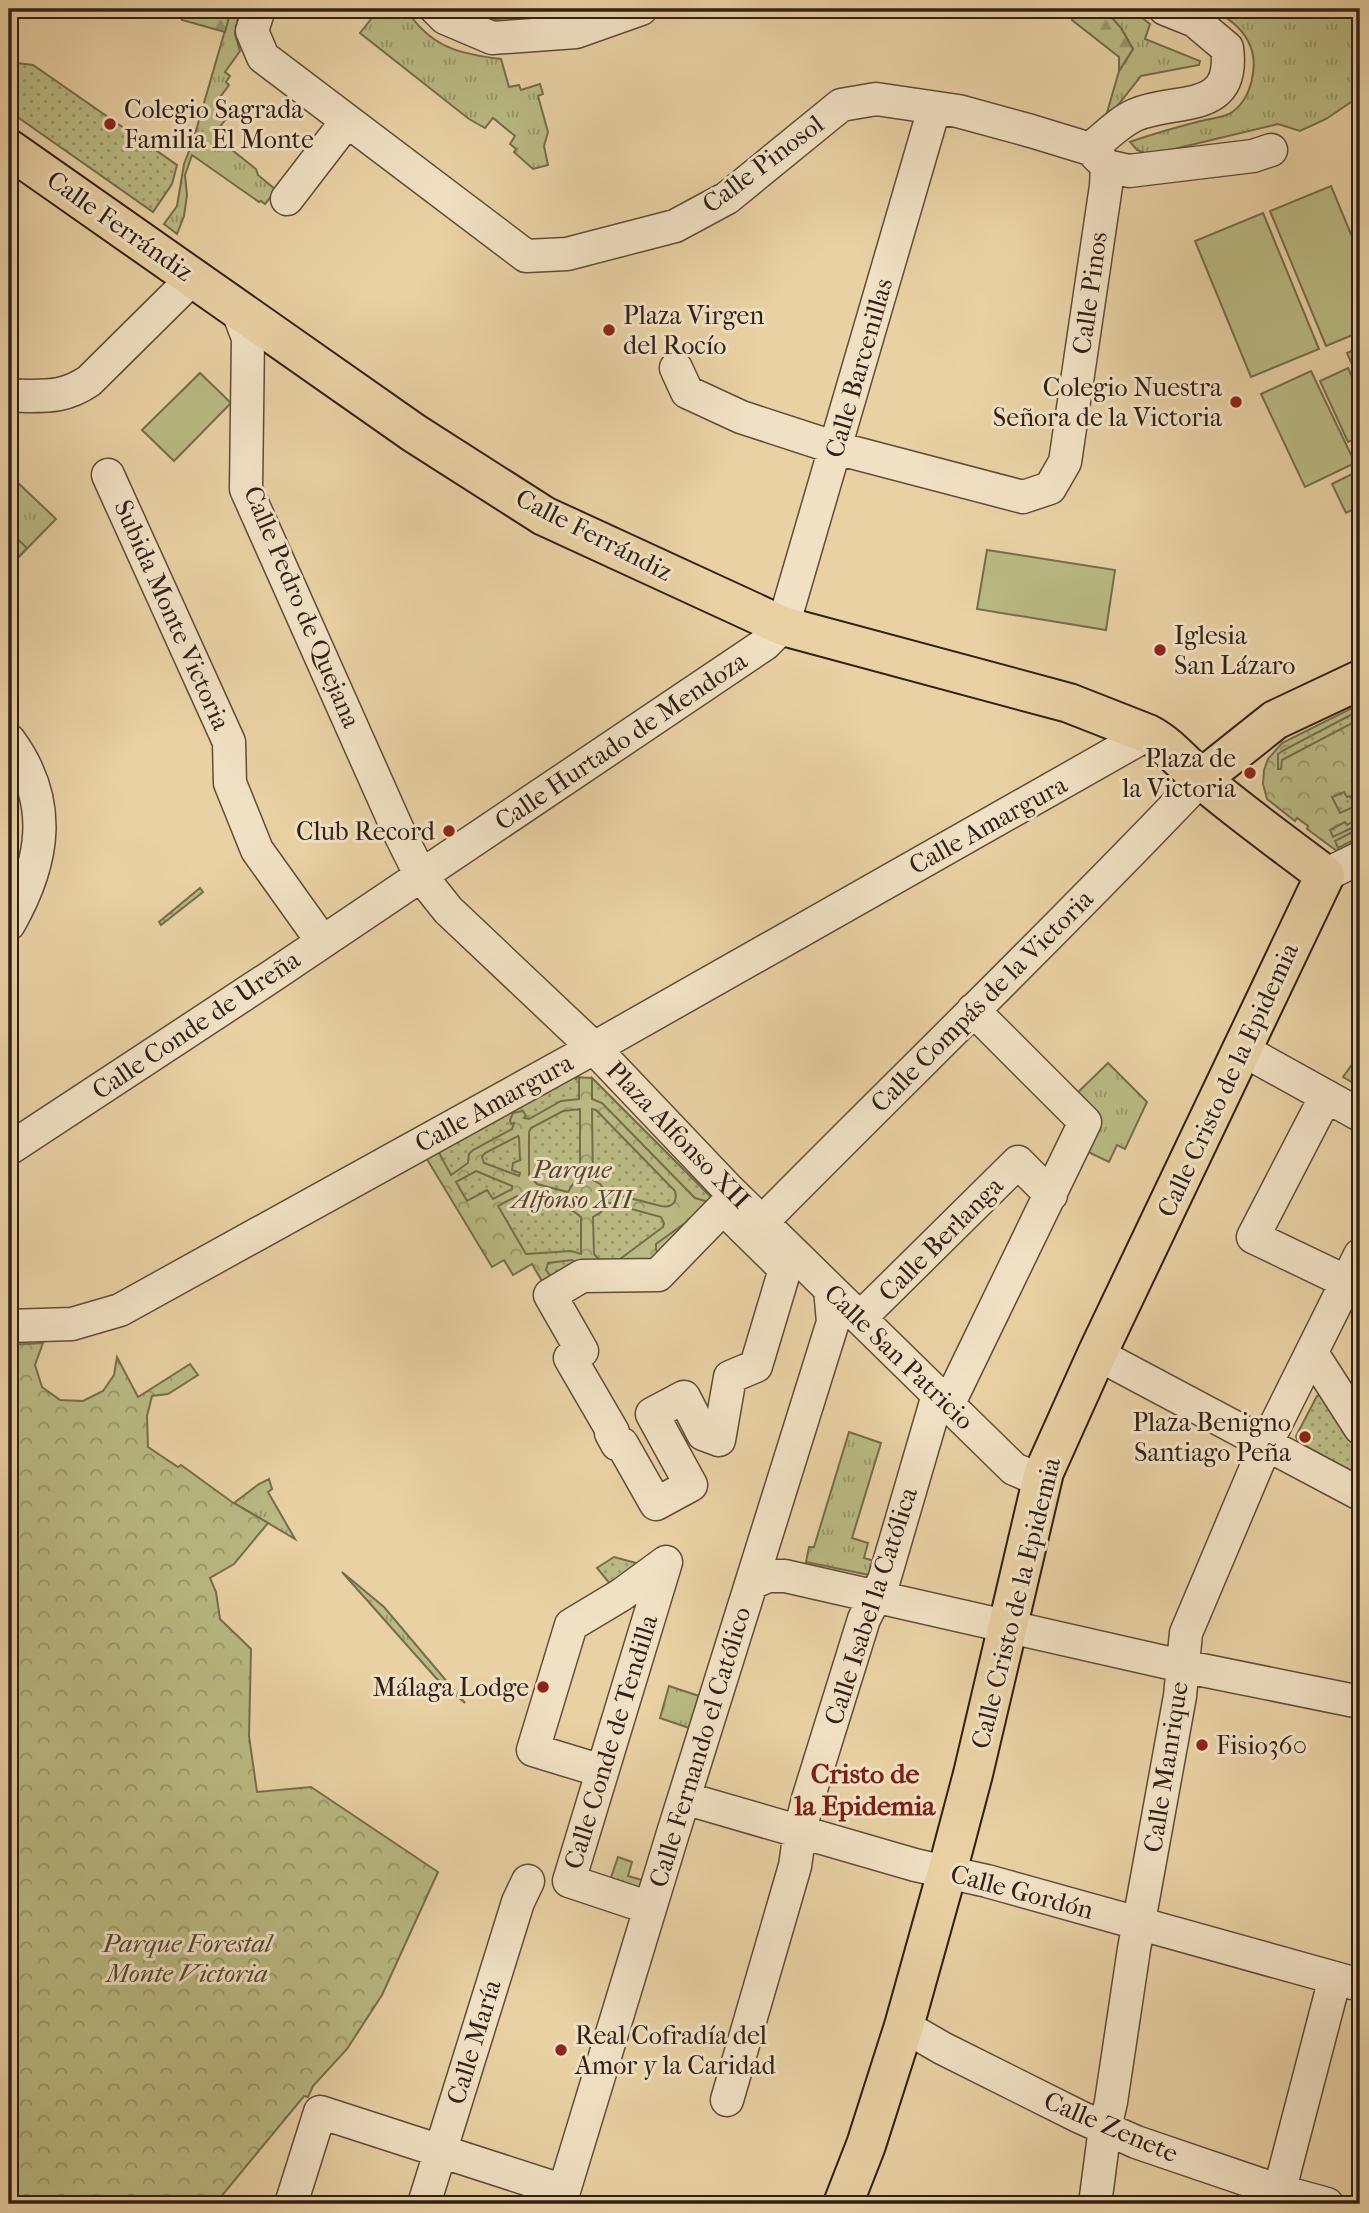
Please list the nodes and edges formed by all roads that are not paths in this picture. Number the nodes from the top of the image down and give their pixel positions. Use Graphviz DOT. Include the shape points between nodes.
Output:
graph roads {
  1 [pos="259,9"];
  2 [pos="436,9"];
  3 [pos="641,9"];
  4 [pos="1165,9"];
  5 [pos="934,109"];
  6 [pos="347,121"];
  7 [pos="9,149"];
  8 [pos="1271,150"];
  9 [pos="1098,157"];
  10 [pos="287,199"];
  11 [pos="193,278"];
  12 [pos="237,309"];
  13 [pos="290,347"];
  14 [pos="249,367"];
  15 [pos="676,368"];
  16 [pos="9,396"];
  17 [pos="836,448"];
  18 [pos="108,475"];
  19 [pos="783,626"];
  20 [pos="1360,680"];
  21 [pos="1275,720"];
  22 [pos="1153,737"];
  23 [pos="9,740"];
  24 [pos="1200,779"];
  25 [pos="1245,814"];
  26 [pos="1360,858"];
  27 [pos="1325,875"];
  28 [pos="421,876"];
  29 [pos="448,910"];
  30 [pos="9,924"];
  31 [pos="322,942"];
  32 [pos="972,1010"];
  33 [pos="594,1048"];
  34 [pos="1243,1050"];
  35 [pos="1325,1096"];
  36 [pos="1360,1115"];
  37 [pos="9,1149"];
  38 [pos="1051,1195"];
  39 [pos="762,1222"];
  40 [pos="1354,1269"];
  41 [pos="830,1289"];
  42 [pos="860,1318"];
  43 [pos="9,1326"];
  44 [pos="1312,1353"];
  45 [pos="1097,1354"];
  46 [pos="943,1400"];
  47 [pos="652,1414"];
  48 [pos="1360,1428"];
  49 [pos="1266,1444"];
  50 [pos="1044,1472"];
  51 [pos="1360,1494"];
  52 [pos="752,1583"];
  53 [pos="875,1597"];
  54 [pos="1008,1626"];
  55 [pos="1182,1666"];
  56 [pos="1360,1702"];
  57 [pos="602,1771"];
  58 [pos="684,1798"];
  59 [pos="800,1830"];
  60 [pos="947,1872"];
  61 [pos="528,1881"];
  62 [pos="650,1908"];
  63 [pos="1139,1923"];
  64 [pos="1348,1981"];
  65 [pos="904,2026"];
  66 [pos="727,2100"];
  67 [pos="1105,2128"];
  68 [pos="440,2152"];
  69 [pos="562,2198"];
  70 [pos="1278,2198"];
  71 [pos="291,2204"];
  72 [pos="424,2204"];
  73 [pos="843,2204"];
  74 [pos="1095,2204"];
  75 [pos="1327,2204"];
  1 -- 6 [label="street, Calle Pinosol" via="252,31 263,57"];
  2 -- 3 [label="street" via="445,18 492,38 576,32"];
  4 -- 9 [label="street" via="1195,21 1227,48 1229,68 1221,88 1211,97 1134,116"];
  5 -- 6 [label="street, Calle Pinosol" via="876,99 841,105 727,198 675,226 567,254 526,256"];
  5 -- 9 [label="street, Calle Pinosol" via="958,111"];
  5 -- 17 [label="street, Calle Barcenillas"];
  6 -- 10 [label="street"];
  7 -- 11 [label="main road, Calle Ferrándiz"];
  8 -- 9 [label="street, Calle Pinosol" via="1129,172"];
  9 -- 17 [label="street, Calle Pinos" via="1106,186 1065,462 1051,488 1023,497"];
  11 -- 12 [label="main road, Calle Ferrándiz"];
  11 -- 16 [label="street" via="75,391"];
  12 -- 13 [label="main road, Calle Ferrándiz"];
  12 -- 14 [label="street, Calle Pedro de Quejana" via="248,338"];
  13 -- 14 [label="street" via="273,347"];
  13 -- 19 [label="main road, Calle Ferrándiz" via="544,516"];
  14 -- 28 [label="street, Calle Pedro de Quejana" via="246,489"];
  15 -- 17 [label="street, Calle Pinos" via="687,392 741,417"];
  17 -- 19 [label="street, Calle Barcenillas"];
  18 -- 31 [label="street, Subida Monte Victoria" via="229,742 230,783 257,850"];
  19 -- 22 [label="main road, Calle Ferrándiz" via="1069,703"];
  19 -- 28 [label="street, Calle Hurtado de Mendoza" via="765,643"];
  20 -- 21 [label="main road"];
  21 -- 22 [label="main road" via="1209,743"];
  21 -- 24 [label="main road"];
  21 -- 25 [label="main road" via="1244,762 1237,785"];
  22 -- 24 [label="main road, Calle Ferrándiz"];
  22 -- 33 [label="street, Calle Amargura"];
  23 -- 30 [label="street" via="31,775 41,836 31,880"];
  24 -- 25 [label="main road"];
  24 -- 32 [label="street, Calle Compás de la Victoria"];
  25 -- 27 [label="main road"];
  26 -- 27 [label="street"];
  27 -- 34 [label="main road, Calle Cristo de la Epidemia"];
  28 -- 29 [label="street, Calle Pedro de Quejana"];
  28 -- 31 [label="street, Calle Conde de Ureña"];
  29 -- 33 [label="street, Plaza Alfonso XII"];
  31 -- 37 [label="street, Calle Conde de Ureña"];
  32 -- 38 [label="street, Calle Isabel la Católica" via="1085,1122"];
  32 -- 39 [label="street, Calle Compás de la Victoria"];
  33 -- 39 [label="street, Plaza Alfonso XII"];
  33 -- 43 [label="street, Calle Amargura" via="120,1310 72,1324"];
  34 -- 35 [label="street"];
  34 -- 45 [label="main road, Calle Cristo de la Epidemia"];
  35 -- 36 [label="street"];
  35 -- 40 [label="street" via="1253,1237"];
  38 -- 42 [label="street, Calle Berlanga" via="1018,1162"];
  38 -- 46 [label="street, Calle Isabel la Católica"];
  39 -- 41 [label="street, Calle San Patricio"];
  40 -- 44 [label="street, Calle Manrique"];
  41 -- 42 [label="street, Calle San Patricio"];
  41 -- 52 [label="street, Calle Fernando el Católico" via="833,1322"];
  42 -- 46 [label="street, Calle San Patricio"];
  44 -- 48 [label="street"];
  44 -- 49 [label="street, Calle Manrique"];
  45 -- 49 [label="street"];
  45 -- 50 [label="main road, Calle Cristo de la Epidemia"];
  46 -- 50 [label="street, Calle San Patricio" via="1014,1469 1028,1475"];
  46 -- 53 [label="street, Calle Isabel la Católica"];
  47 -- 47 [label="street" via="684,1396 703,1434 719,1440 730,1377 756,1366 785,1269 723,1208 658,1275 582,1276 550,1295 582,1351 570,1358 656,1504 691,1485"];
  49 -- 51 [label="street"];
  49 -- 55 [label="street, Calle Manrique" via="1186,1633"];
  50 -- 54 [label="main road, Calle Cristo de la Epidemia"];
  52 -- 53 [label="street" via="768,1576 785,1576"];
  52 -- 58 [label="street, Calle Fernando el Católico"];
  53 -- 54 [label="street"];
  53 -- 59 [label="street, Calle Isabel la Católica" via="864,1619"];
  54 -- 55 [label="street"];
  54 -- 60 [label="main road, Calle Cristo de la Epidemia"];
  55 -- 56 [label="street"];
  55 -- 63 [label="street, Calle Manrique"];
  57 -- 57 [label="street, Calle Conde de Tendilla" via="666,1562 571,1625 563,1650 533,1750"];
  57 -- 62 [label="street, Calle Conde de Tendilla" via="569,1881"];
  58 -- 59 [label="street, Calle Gordón"];
  58 -- 62 [label="street, Calle Fernando el Católico"];
  59 -- 60 [label="street, Calle Gordón"];
  59 -- 66 [label="street, Calle Isabel la Católica" via="795,1866"];
  60 -- 63 [label="street, Calle Gordón"];
  60 -- 65 [label="main road, Calle Cristo de la Epidemia"];
  61 -- 68 [label="street, Calle María"];
  62 -- 69 [label="street, Calle Fernando el Católico"];
  63 -- 64 [label="street, Calle Gordón"];
  63 -- 67 [label="street, Calle Manrique"];
  64 -- 70 [label="street" via="1286,2158"];
  65 -- 67 [label="street, Calle Zenete"];
  65 -- 73 [label="main road, Calle Cristo de la Epidemia"];
  67 -- 70 [label="street, Calle Zenete"];
  67 -- 74 [label="street, Calle Manrique"];
  68 -- 69 [label="street"];
  68 -- 71 [label="street" via="320,2112"];
  68 -- 72 [label="street, Calle María"];
  70 -- 75 [label="street, Calle Zenete"];
}
